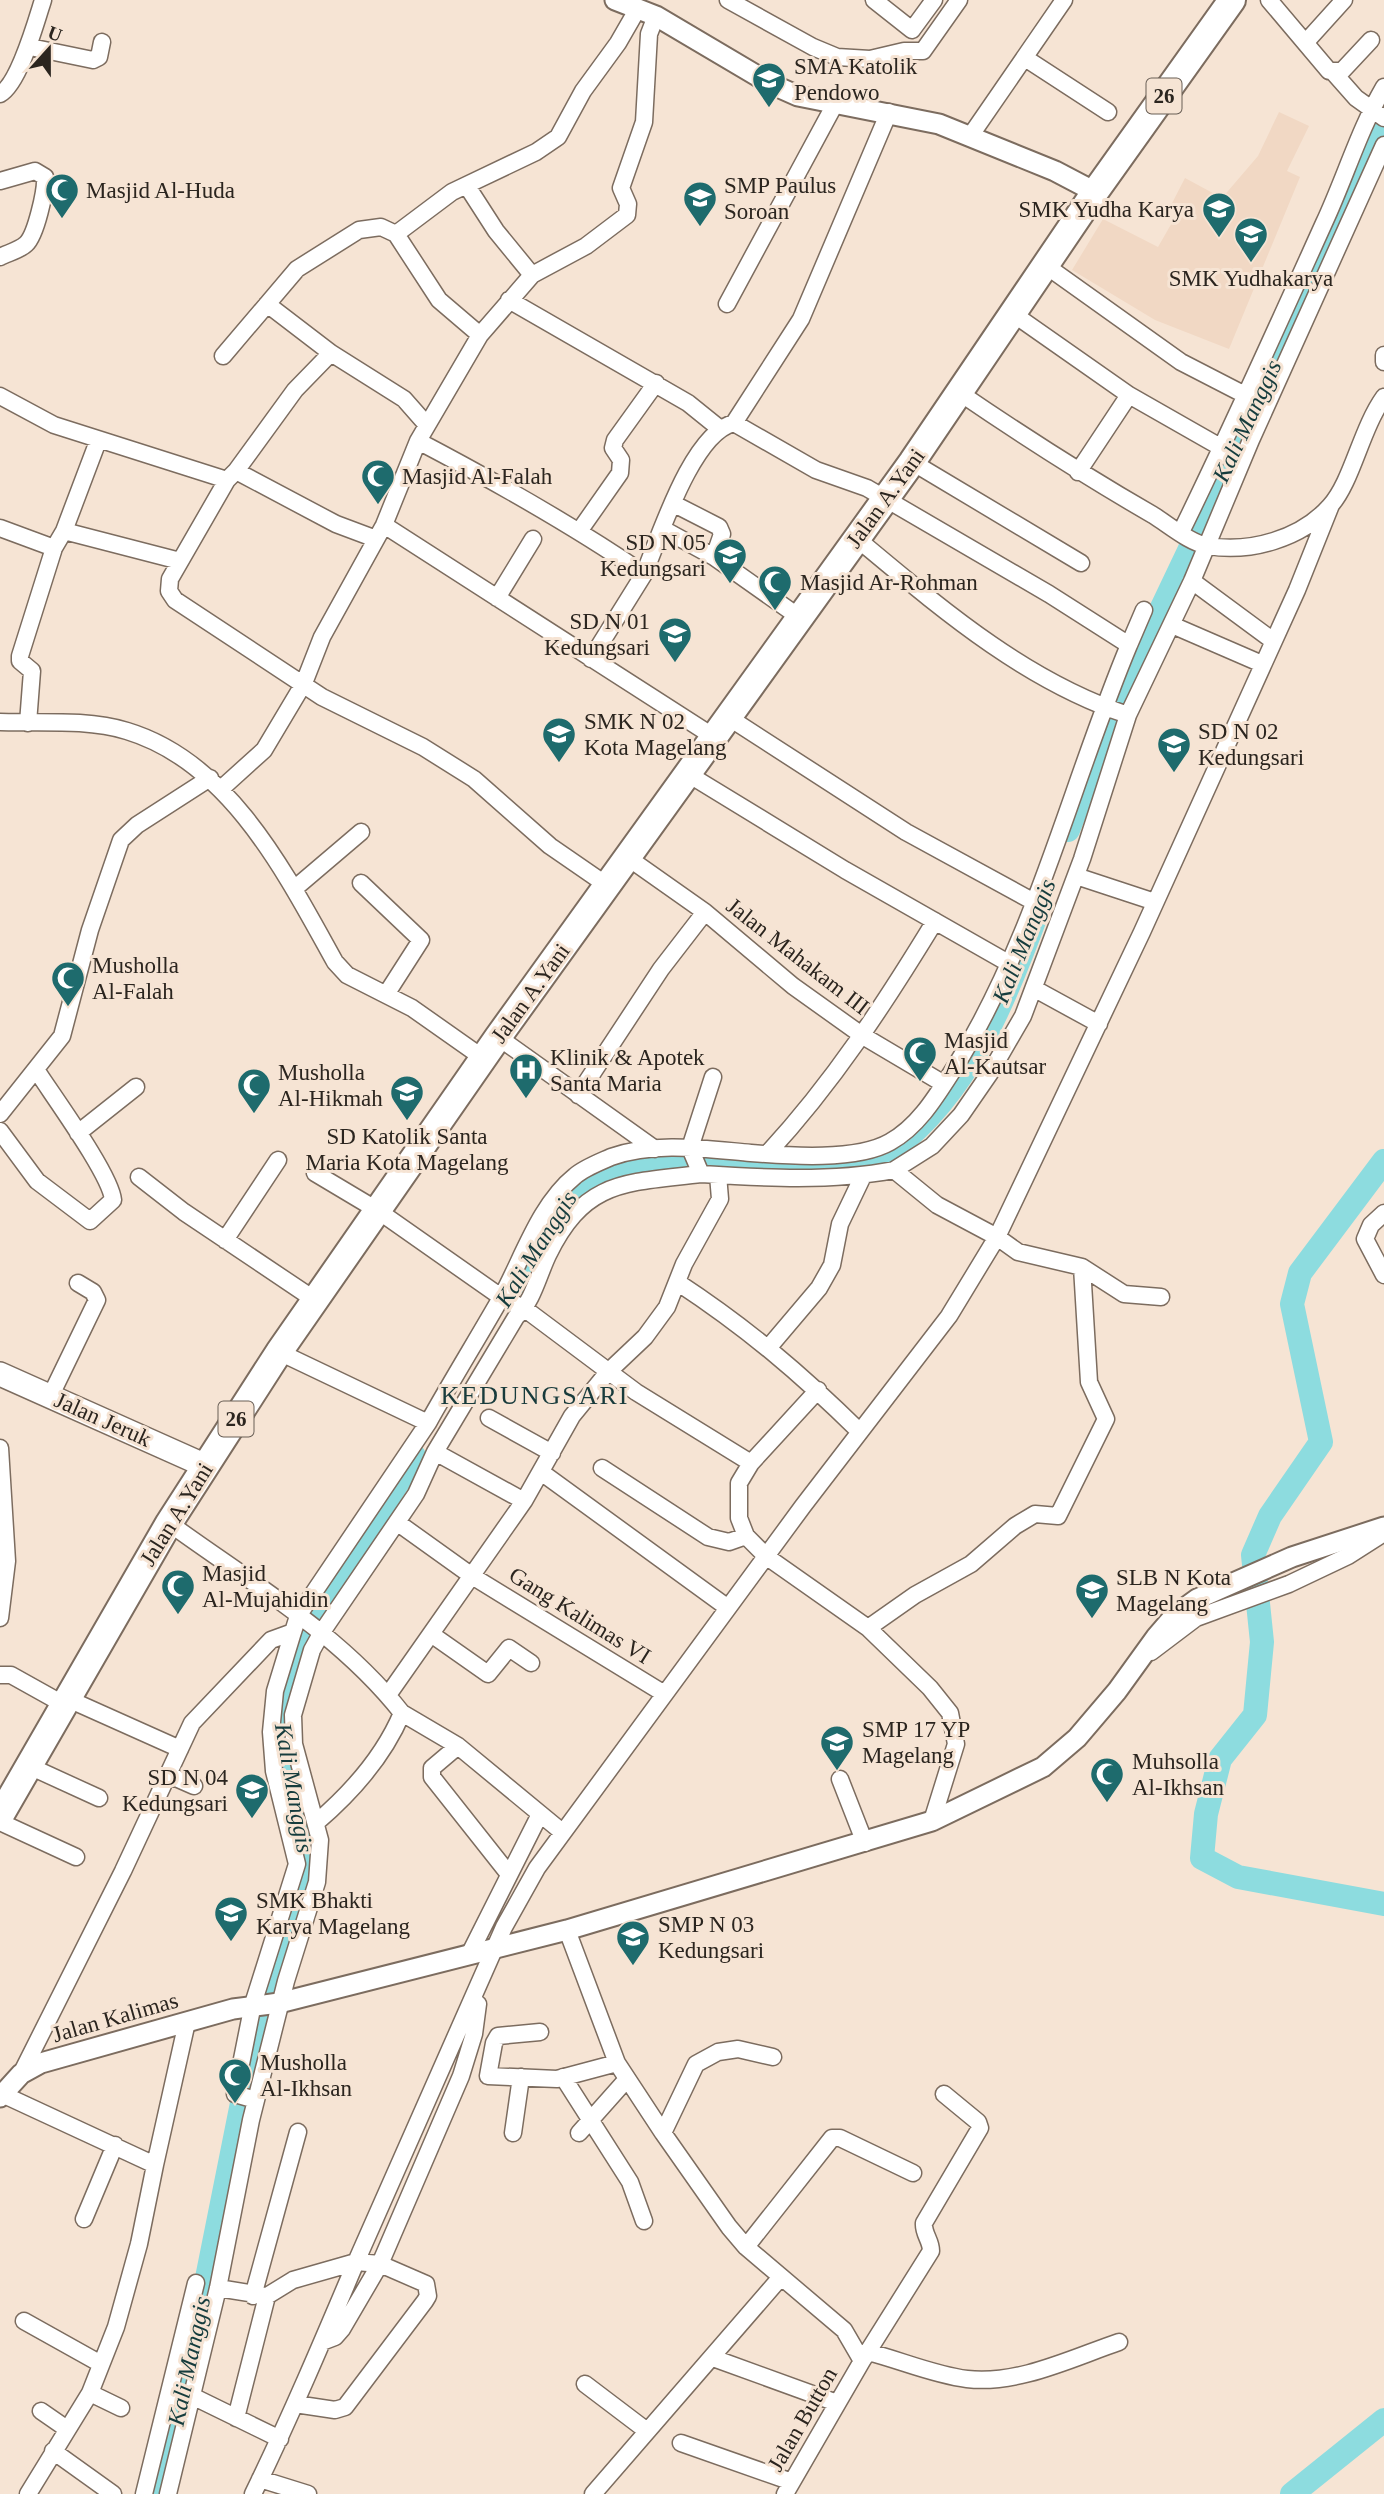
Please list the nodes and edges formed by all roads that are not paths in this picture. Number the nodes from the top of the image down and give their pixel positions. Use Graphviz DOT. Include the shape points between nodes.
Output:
graph roads {
  1 [pos="43,0"];
  2 [pos="615,0"];
  3 [pos="728,0"];
  4 [pos="874,0"];
  5 [pos="934,0"];
  6 [pos="959,0"];
  7 [pos="1064,0"];
  8 [pos="1269,0"];
  9 [pos="1344,0"];
  10 [pos="1223,3"];
  11 [pos="637,10"];
  12 [pos="656,16"];
  13 [pos="912,30"];
  14 [pos="1371,40"];
  15 [pos="102,42"];
  16 [pos="1306,42"];
  17 [pos="30,47"];
  18 [pos="904,51"];
  19 [pos="1025,58"];
  20 [pos="1334,72"];
  21 [pos="1384,87"];
  22 [pos="0,94"];
  23 [pos="835,104"];
  24 [pos="889,113"];
  25 [pos="1108,113"];
  26 [pos="1376,114"];
  27 [pos="971,135"];
  28 [pos="1384,145"];
  29 [pos="0,181"];
  30 [pos="467,186"];
  31 [pos="1095,192"];
  32 [pos="396,234"];
  33 [pos="0,257"];
  34 [pos="1045,265"];
  35 [pos="532,275"];
  36 [pos="509,300"];
  37 [pos="267,304"];
  38 [pos="727,304"];
  39 [pos="1012,313"];
  40 [pos="480,335"];
  41 [pos="331,353"];
  42 [pos="1384,355"];
  43 [pos="223,356"];
  44 [pos="1384,362"];
  45 [pos="656,383"];
  46 [pos="960,393"];
  47 [pos="1129,395"];
  48 [pos="0,396"];
  49 [pos="1247,396"];
  50 [pos="1384,397"];
  51 [pos="426,425"];
  52 [pos="727,425"];
  53 [pos="99,441"];
  54 [pos="418,441"];
  55 [pos="1222,448"];
  56 [pos="912,462"];
  57 [pos="1078,472"];
  58 [pos="232,476"];
  59 [pos="883,500"];
  60 [pos="674,504"];
  61 [pos="1331,505"];
  62 [pos="384,525"];
  63 [pos="0,528"];
  64 [pos="663,529"];
  65 [pos="580,530"];
  66 [pos="64,531"];
  67 [pos="1183,533"];
  68 [pos="855,537"];
  69 [pos="533,538"];
  70 [pos="376,540"];
  71 [pos="1204,545"];
  72 [pos="54,548"];
  73 [pos="714,557"];
  74 [pos="180,561"];
  75 [pos="1081,563"];
  76 [pos="644,574"];
  77 [pos="1192,582"];
  78 [pos="497,598"];
  79 [pos="1144,610"];
  80 [pos="799,617"];
  81 [pos="1172,625"];
  82 [pos="1272,640"];
  83 [pos="1129,645"];
  84 [pos="591,659"];
  85 [pos="1262,664"];
  86 [pos="304,683"];
  87 [pos="1103,707"];
  88 [pos="1128,715"];
  89 [pos="0,722"];
  90 [pos="28,723"];
  91 [pos="721,727"];
  92 [pos="688,774"];
  93 [pos="216,783"];
  94 [pos="361,832"];
  95 [pos="627,858"];
  96 [pos="1076,876"];
  97 [pos="361,883"];
  98 [pos="608,887"];
  99 [pos="294,889"];
  100 [pos="1156,902"];
  101 [pos="1036,903"];
  102 [pos="705,912"];
  103 [pos="935,920"];
  104 [pos="1010,964"];
  105 [pos="1035,989"];
  106 [pos="387,993"];
  107 [pos="1098,1024"];
  108 [pos="863,1036"];
  109 [pos="490,1047"];
  110 [pos="37,1071"];
  111 [pos="713,1077"];
  112 [pos="944,1084"];
  113 [pos="136,1087"];
  114 [pos="578,1095"];
  115 [pos="0,1114"];
  116 [pos="0,1131"];
  117 [pos="78,1133"];
  118 [pos="655,1149"];
  119 [pos="690,1149"];
  120 [pos="767,1154"];
  121 [pos="278,1160"];
  122 [pos="894,1170"];
  123 [pos="315,1173"];
  124 [pos="700,1173"];
  125 [pos="718,1175"];
  126 [pos="863,1176"];
  127 [pos="139,1177"];
  128 [pos="377,1210"];
  129 [pos="1384,1213"];
  130 [pos="998,1237"];
  131 [pos="225,1240"];
  132 [pos="1381,1264"];
  133 [pos="1082,1267"];
  134 [pos="677,1282"];
  135 [pos="78,1283"];
  136 [pos="1161,1297"];
  137 [pos="315,1300"];
  138 [pos="512,1302"];
  139 [pos="769,1347"];
  140 [pos="279,1352"];
  141 [pos="608,1371"];
  142 [pos="0,1374"];
  143 [pos="818,1390"];
  144 [pos="51,1395"];
  145 [pos="489,1418"];
  146 [pos="428,1423"];
  147 [pos="860,1432"];
  148 [pos="0,1448"];
  149 [pos="435,1452"];
  150 [pos="552,1453"];
  151 [pos="751,1463"];
  152 [pos="206,1466"];
  153 [pos="602,1468"];
  154 [pos="541,1472"];
  155 [pos="524,1501"];
  156 [pos="169,1523"];
  157 [pos="398,1523"];
  158 [pos="1384,1527"];
  159 [pos="1384,1533"];
  160 [pos="746,1536"];
  161 [pos="767,1557"];
  162 [pos="472,1576"];
  163 [pos="1219,1599"];
  164 [pos="729,1608"];
  165 [pos="0,1618"];
  166 [pos="297,1624"];
  167 [pos="868,1628"];
  168 [pos="320,1630"];
  169 [pos="431,1634"];
  170 [pos="531,1663"];
  171 [pos="0,1675"];
  172 [pos="663,1693"];
  173 [pos="388,1695"];
  174 [pos="64,1701"];
  175 [pos="402,1713"];
  176 [pos="458,1745"];
  177 [pos="293,1746"];
  178 [pos="176,1747"];
  179 [pos="273,1747"];
  180 [pos="29,1766"];
  181 [pos="169,1775"];
  182 [pos="840,1779"];
  183 [pos="194,1786"];
  184 [pos="99,1798"];
  185 [pos="540,1814"];
  186 [pos="0,1816"];
  187 [pos="932,1821"];
  188 [pos="0,1822"];
  189 [pos="317,1822"];
  190 [pos="561,1831"];
  191 [pos="865,1843"];
  192 [pos="76,1857"];
  193 [pos="508,1873"];
  194 [pos="567,1930"];
  195 [pos="499,1946"];
  196 [pos="470,1953"];
  197 [pos="480,1988"];
  198 [pos="280,2002"];
  199 [pos="253,2004"];
  200 [pos="187,2022"];
  201 [pos="540,2032"];
  202 [pos="773,2057"];
  203 [pos="617,2063"];
  204 [pos="21,2074"];
  205 [pos="521,2077"];
  206 [pos="563,2077"];
  207 [pos="627,2079"];
  208 [pos="944,2094"];
  209 [pos="1,2095"];
  210 [pos="255,2099"];
  211 [pos="585,2128"];
  212 [pos="298,2132"];
  213 [pos="513,2133"];
  214 [pos="663,2133"];
  215 [pos="115,2145"];
  216 [pos="155,2165"];
  217 [pos="914,2173"];
  218 [pos="84,2219"];
  219 [pos="644,2221"];
  220 [pos="746,2247"];
  221 [pos="356,2262"];
  222 [pos="380,2264"];
  223 [pos="781,2277"];
  224 [pos="196,2283"];
  225 [pos="218,2288"];
  226 [pos="260,2296"];
  227 [pos="24,2321"];
  228 [pos="322,2342"];
  229 [pos="1119,2342"];
  230 [pos="865,2356"];
  231 [pos="713,2358"];
  232 [pos="101,2364"];
  233 [pos="585,2384"];
  234 [pos="90,2393"];
  235 [pos="191,2396"];
  236 [pos="838,2403"];
  237 [pos="295,2404"];
  238 [pos="121,2407"];
  239 [pos="41,2411"];
  240 [pos="236,2418"];
  241 [pos="66,2429"];
  242 [pos="647,2431"];
  243 [pos="280,2439"];
  244 [pos="681,2443"];
  245 [pos="52,2451"];
  246 [pos="257,2486"];
  247 [pos="789,2488"];
  248 [pos="28,2494"];
  249 [pos="113,2494"];
  250 [pos="144,2494"];
  251 [pos="169,2494"];
  252 [pos="309,2494"];
  253 [pos="593,2494"];
  1 -- 17 [label="street"];
  2 -- 11 [label="street"];
  3 -- 18 [label="street" via="837,57 870,59"];
  4 -- 13 [label="street"];
  5 -- 13 [label="street"];
  6 -- 18 [label="street" via="923,51"];
  7 -- 19 [label="street"];
  8 -- 16 [label="street"];
  9 -- 16 [label="street"];
  10 -- 31 [label="highway, 26"];
  11 -- 12 [label="street"];
  11 -- 30 [label="street" via="558,137"];
  12 -- 23 [label="street" via="771,85"];
  12 -- 35 [label="street" via="649,34 647,106 621,188 627,215 586,246"];
  13 -- 18 [label="street"];
  14 -- 20 [label="street" via="1342,71"];
  15 -- 17 [label="street" via="96,59"];
  16 -- 20 [label="street" via="1324,67"];
  17 -- 22 [label="street" via="9,88"];
  19 -- 25 [label="street"];
  19 -- 27 [label="street"];
  20 -- 26 [label="street"];
  21 -- 26 [label="street"];
  23 -- 24 [label="street"];
  23 -- 38 [label="street"];
  24 -- 27 [label="street"];
  24 -- 52 [label="street" via="801,319"];
  26 -- 49 [label="street"];
  27 -- 31 [label="street"];
  28 -- 71 [label="street"];
  29 -- 33 [label="street" via="35,171 45,177 46,186 26,244"];
  30 -- 32 [label="street"];
  30 -- 35 [label="street" via="495,231"];
  31 -- 34 [label="highway, Jalan A.Yani / 26"];
  32 -- 37 [label="street" via="381,227 359,229 297,269"];
  32 -- 40 [label="street" via="439,300"];
  34 -- 39 [label="highway, Jalan A.Yani / 26"];
  34 -- 49 [label="street" via="1181,362"];
  35 -- 36 [label="street"];
  36 -- 40 [label="street"];
  36 -- 45 [label="street"];
  37 -- 41 [label="street"];
  37 -- 43 [label="street"];
  39 -- 46 [label="highway, Jalan A.Yani / 26"];
  39 -- 47 [label="street"];
  40 -- 51 [label="street"];
  41 -- 51 [label="street" via="404,399"];
  41 -- 58 [label="street" via="295,390"];
  42 -- 44 [label="street"];
  45 -- 52 [label="street"];
  45 -- 65 [label="street" via="615,440 620,473"];
  46 -- 56 [label="highway, Jalan A.Yani / 26"];
  46 -- 57 [label="street"];
  47 -- 55 [label="street"];
  47 -- 57 [label="street"];
  48 -- 53 [label="street" via="54,425"];
  49 -- 55 [label="street"];
  50 -- 61 [label="street" via="1370,416"];
  51 -- 54 [label="street"];
  52 -- 59 [label="street" via="816,470 862,486"];
  52 -- 60 [label="street" via="691,464"];
  53 -- 58 [label="street"];
  53 -- 66 [label="street"];
  54 -- 62 [label="street"];
  54 -- 65 [label="street"];
  55 -- 67 [label="street"];
  56 -- 59 [label="highway, Jalan A.Yani / 26"];
  56 -- 75 [label="street"];
  57 -- 67 [label="street"];
  58 -- 70 [label="street"];
  58 -- 74 [label="street"];
  59 -- 68 [label="highway, Jalan A.Yani / 26"];
  59 -- 83 [label="street"];
  60 -- 64 [label="street"];
  60 -- 73 [label="street" via="719,527 722,534"];
  61 -- 71 [label="street" via="1312,521 1262,545"];
  61 -- 82 [label="street"];
  62 -- 70 [label="street"];
  62 -- 78 [label="street"];
  63 -- 72 [label="street"];
  64 -- 73 [label="street"];
  64 -- 76 [label="street"];
  65 -- 76 [label="street"];
  66 -- 72 [label="street"];
  66 -- 74 [label="street"];
  67 -- 71 [label="street"];
  68 -- 80 [label="highway, Jalan A.Yani / 26"];
  68 -- 87 [label="street" via="933,602 1027,669"];
  69 -- 78 [label="street"];
  70 -- 86 [label="street" via="322,637"];
  71 -- 77 [label="street"];
  72 -- 90 [label="street" via="20,656 32,671"];
  73 -- 80 [label="street"];
  74 -- 86 [label="street" via="170,579 174,600"];
  76 -- 84 [label="street"];
  77 -- 81 [label="street"];
  77 -- 82 [label="street"];
  78 -- 84 [label="street"];
  79 -- 83 [label="street"];
  80 -- 91 [label="highway, Jalan A.Yani / 26"];
  81 -- 85 [label="street"];
  81 -- 88 [label="street"];
  82 -- 85 [label="street"];
  83 -- 87 [label="street"];
  84 -- 91 [label="street"];
  85 -- 100 [label="street"];
  86 -- 93 [label="street" via="264,750"];
  86 -- 98 [label="street" via="474,779 550,846"];
  87 -- 88 [label="street"];
  87 -- 101 [label="street"];
  88 -- 96 [label="street"];
  89 -- 90 [label="street"];
  90 -- 93 [label="street" via="127,730 186,758"];
  91 -- 92 [label="highway, Jalan A.Yani / 26"];
  91 -- 101 [label="street"];
  92 -- 95 [label="highway, Jalan A.Yani / 26"];
  92 -- 103 [label="street"];
  93 -- 99 [label="street" via="283,867"];
  93 -- 110 [label="street" via="137,825 121,840 90,930 62,1036"];
  94 -- 99 [label="street"];
  95 -- 98 [label="highway, Jalan A.Yani / 26"];
  95 -- 102 [label="street, Jalan Mahakam III"];
  96 -- 100 [label="street"];
  96 -- 105 [label="street"];
  97 -- 106 [label="street" via="421,940"];
  98 -- 109 [label="highway, Jalan A.Yani / 26"];
  99 -- 106 [label="street" via="335,962 347,975"];
  100 -- 107 [label="street"];
  101 -- 104 [label="street"];
  102 -- 108 [label="street, Jalan Mahakam III" via="793,986"];
  102 -- 114 [label="street" via="661,969"];
  103 -- 104 [label="street"];
  103 -- 108 [label="street"];
  104 -- 112 [label="street"];
  105 -- 107 [label="street"];
  105 -- 122 [label="street" via="990,1073 961,1115 932,1146"];
  106 -- 109 [label="street"];
  107 -- 130 [label="street"];
  108 -- 112 [label="street, Jalan Mahakam III"];
  108 -- 120 [label="street"];
  109 -- 114 [label="street"];
  109 -- 128 [label="highway, Jalan A.Yani / 26"];
  110 -- 115 [label="street"];
  110 -- 117 [label="street"];
  111 -- 119 [label="street"];
  112 -- 120 [label="street" via="919,1119 890,1142 861,1153"];
  113 -- 117 [label="street"];
  114 -- 118 [label="street"];
  116 -- 117 [label="street" via="37,1181 91,1221 114,1198"];
  118 -- 119 [label="street"];
  118 -- 138 [label="street" via="614,1156 575,1176 546,1212"];
  119 -- 120 [label="street"];
  119 -- 124 [label="street"];
  121 -- 131 [label="street"];
  122 -- 126 [label="street"];
  122 -- 130 [label="street" via="937,1205"];
  123 -- 128 [label="street"];
  124 -- 125 [label="street"];
  124 -- 138 [label="street" via="626,1183 597,1193 565,1227"];
  125 -- 126 [label="street"];
  125 -- 134 [label="street" via="720,1199"];
  126 -- 139 [label="street" via="840,1224 819,1288"];
  127 -- 131 [label="street"];
  128 -- 137 [label="highway, Jalan A.Yani / 26"];
  128 -- 138 [label="street"];
  129 -- 132 [label="street" via="1365,1239"];
  130 -- 133 [label="street" via="1018,1252"];
  130 -- 147 [label="street" via="948,1316"];
  131 -- 137 [label="street"];
  133 -- 136 [label="street" via="1124,1294"];
  133 -- 167 [label="street" via="1089,1382 1106,1419 1058,1516 1035,1514 971,1564"];
  134 -- 139 [label="street"];
  134 -- 141 [label="street" via="667,1307 645,1337"];
  135 -- 144 [label="street" via="97,1300"];
  137 -- 140 [label="highway, Jalan A.Yani / 26"];
  138 -- 141 [label="street"];
  138 -- 146 [label="street"];
  138 -- 149 [label="street" via="516,1317"];
  139 -- 143 [label="street"];
  140 -- 146 [label="street"];
  140 -- 152 [label="highway, Jalan A.Yani / 26"];
  141 -- 150 [label="street" via="572,1416"];
  141 -- 151 [label="street"];
  142 -- 144 [label="main road, Jalan Jeruk"];
  143 -- 147 [label="street"];
  143 -- 151 [label="street"];
  144 -- 152 [label="main road, Jalan Jeruk"];
  145 -- 150 [label="street"];
  146 -- 166 [label="street"];
  147 -- 161 [label="street"];
  148 -- 165 [label="street" via="7,1561"];
  149 -- 155 [label="street"];
  149 -- 157 [label="street"];
  150 -- 154 [label="street"];
  151 -- 160 [label="street" via="739,1483 739,1518"];
  152 -- 156 [label="highway, Jalan A.Yani / 26"];
  153 -- 160 [label="street" via="709,1537 729,1542"];
  154 -- 155 [label="street"];
  154 -- 164 [label="street"];
  155 -- 162 [label="street"];
  156 -- 166 [label="street"];
  156 -- 174 [label="highway, Jalan A.Yani / 26"];
  157 -- 162 [label="street, Gang Kalimas VI"];
  157 -- 168 [label="street"];
  158 -- 163 [label="street, Jalan Kalimas" via="1292,1557"];
  159 -- 163 [label="street" via="1289,1584"];
  160 -- 161 [label="street"];
  161 -- 164 [label="street"];
  161 -- 167 [label="street"];
  162 -- 169 [label="street"];
  162 -- 172 [label="street, Gang Kalimas VI"];
  163 -- 187 [label="street, Jalan Kalimas" via="1197,1599 1175,1615 1077,1738 1043,1767"];
  164 -- 172 [label="street"];
  166 -- 168 [label="street"];
  166 -- 178 [label="street" via="271,1640 220,1691"];
  166 -- 179 [label="street" via="272,1705"];
  167 -- 187 [label="street" via="930,1688 950,1713 956,1729 956,1744"];
  168 -- 173 [label="street"];
  168 -- 177 [label="street" via="293,1715"];
  169 -- 170 [label="street" via="488,1674 509,1648"];
  169 -- 173 [label="street"];
  171 -- 174 [label="street" via="11,1675"];
  172 -- 190 [label="street"];
  173 -- 175 [label="street"];
  174 -- 178 [label="street"];
  174 -- 180 [label="highway, Jalan A.Yani / 26"];
  175 -- 176 [label="street"];
  175 -- 189 [label="street" via="373,1764"];
  176 -- 185 [label="street"];
  176 -- 193 [label="street" via="432,1769 432,1777"];
  177 -- 179 [label="street"];
  177 -- 189 [label="street"];
  178 -- 181 [label="street"];
  179 -- 199 [label="street" via="274,1771 297,1864"];
  180 -- 184 [label="street"];
  180 -- 186 [label="highway, Jalan A.Yani / 26"];
  181 -- 183 [label="street"];
  181 -- 204 [label="street"];
  182 -- 191 [label="street"];
  185 -- 190 [label="street"];
  185 -- 193 [label="street"];
  187 -- 191 [label="street, Jalan Kalimas"];
  188 -- 192 [label="street"];
  189 -- 198 [label="street" via="317,1882"];
  190 -- 195 [label="street" via="520,1895"];
  191 -- 194 [label="street, Jalan Kalimas"];
  193 -- 196 [label="street"];
  194 -- 195 [label="street, Jalan Kalimas"];
  194 -- 203 [label="street, Jalan Button"];
  195 -- 196 [label="street, Jalan Kalimas"];
  195 -- 197 [label="street"];
  196 -- 198 [label="street, Jalan Kalimas"];
  197 -- 221 [label="street"];
  197 -- 222 [label="street" via="474,2034 460,2076"];
  198 -- 199 [label="street, Jalan Kalimas"];
  198 -- 210 [label="street"];
  199 -- 200 [label="street, Jalan Kalimas"];
  199 -- 210 [label="street" via="237,2095"];
  200 -- 204 [label="street, Jalan Kalimas" via="40,2063"];
  200 -- 216 [label="street"];
  201 -- 205 [label="street" via="507,2033 494,2043 488,2076"];
  202 -- 214 [label="street" via="738,2049 718,2052 696,2064"];
  203 -- 206 [label="street"];
  203 -- 207 [label="street, Jalan Button"];
  204 -- 209 [label="street, Jalan Kalimas"];
  205 -- 206 [label="street"];
  205 -- 213 [label="street"];
  206 -- 211 [label="street"];
  207 -- 211 [label="street"];
  207 -- 214 [label="street, Jalan Button"];
  208 -- 230 [label="street" via="980,2128 924,2223 931,2251"];
  209 -- 215 [label="street"];
  210 -- 225 [label="street"];
  211 -- 219 [label="street" via="630,2182"];
  212 -- 226 [label="street"];
  214 -- 220 [label="street, Jalan Button"];
  215 -- 216 [label="street"];
  215 -- 218 [label="street"];
  216 -- 232 [label="street" via="139,2244"];
  217 -- 220 [label="street" via="832,2138"];
  220 -- 223 [label="street, Jalan Button"];
  221 -- 222 [label="street"];
  221 -- 226 [label="street" via="293,2280"];
  221 -- 228 [label="street"];
  222 -- 228 [label="street" via="342,2329"];
  222 -- 237 [label="street" via="426,2284 425,2301 345,2407 335,2410"];
  223 -- 230 [label="street, Jalan Button" via="844,2330"];
  223 -- 231 [label="street"];
  224 -- 250 [label="street"];
  225 -- 226 [label="street"];
  225 -- 235 [label="street"];
  226 -- 240 [label="street"];
  227 -- 232 [label="street"];
  228 -- 237 [label="street"];
  229 -- 230 [label="street" via="995,2379 966,2379"];
  230 -- 236 [label="street, Jalan Button"];
  231 -- 236 [label="street"];
  231 -- 242 [label="street"];
  232 -- 234 [label="street"];
  233 -- 242 [label="street"];
  234 -- 238 [label="street"];
  234 -- 241 [label="street"];
  235 -- 240 [label="street"];
  235 -- 251 [label="street"];
  236 -- 247 [label="street, Jalan Button"];
  237 -- 243 [label="street"];
  239 -- 241 [label="street"];
  240 -- 243 [label="street"];
  241 -- 245 [label="street"];
  242 -- 253 [label="street"];
  243 -- 246 [label="street"];
  244 -- 247 [label="street"];
  245 -- 248 [label="street"];
  245 -- 249 [label="street"];
  246 -- 252 [label="street"];
}
